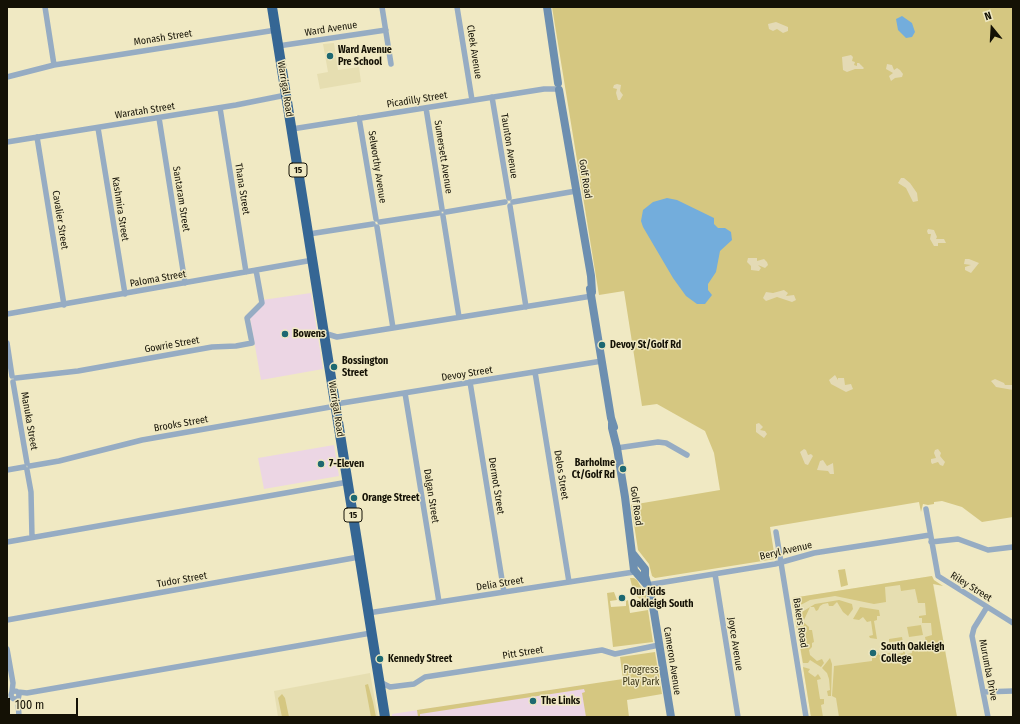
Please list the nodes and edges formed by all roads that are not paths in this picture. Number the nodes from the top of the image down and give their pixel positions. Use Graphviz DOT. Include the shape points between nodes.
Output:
graph roads {
  1 [pos="45,7"];
  2 [pos="272,7"];
  3 [pos="382,7"];
  4 [pos="457,7"];
  5 [pos="547,7"];
  6 [pos="276,30"];
  7 [pos="386,30"];
  8 [pos="278,46"];
  9 [pos="391,64"];
  10 [pos="54,65"];
  11 [pos="7,78"];
  12 [pos="557,87"];
  13 [pos="286,95"];
  14 [pos="492,97"];
  15 [pos="472,100"];
  16 [pos="220,108"];
  17 [pos="426,108"];
  18 [pos="159,118"];
  19 [pos="359,118"];
  20 [pos="98,128"];
  21 [pos="292,129"];
  22 [pos="37,137"];
  23 [pos="7,142"];
  24 [pos="576,191"];
  25 [pos="509,202"];
  26 [pos="443,212"];
  27 [pos="376,223"];
  28 [pos="308,234"];
  29 [pos="313,260"];
  30 [pos="256,270"];
  31 [pos="246,272"];
  32 [pos="185,283"];
  33 [pos="125,294"];
  34 [pos="592,294"];
  35 [pos="64,305"];
  36 [pos="526,307"];
  37 [pos="7,314"];
  38 [pos="460,317"];
  39 [pos="393,328"];
  40 [pos="324,333"];
  41 [pos="7,343"];
  42 [pos="602,361"];
  43 [pos="535,372"];
  44 [pos="12,379"];
  45 [pos="470,382"];
  46 [pos="405,393"];
  47 [pos="336,405"];
  48 [pos="617,448"];
  49 [pos="688,456"];
  50 [pos="27,466"];
  51 [pos="7,470"];
  52 [pos="348,482"];
  53 [pos="926,509"];
  54 [pos="776,532"];
  55 [pos="930,535"];
  56 [pos="32,537"];
  57 [pos="7,542"];
  58 [pos="931,542"];
  59 [pos="1013,547"];
  60 [pos="359,558"];
  61 [pos="781,562"];
  62 [pos="638,570"];
  63 [pos="715,574"];
  64 [pos="569,582"];
  65 [pos="647,585"];
  66 [pos="504,592"];
  67 [pos="438,602"];
  68 [pos="987,607"];
  69 [pos="368,613"];
  70 [pos="7,620"];
  71 [pos="1013,623"];
  72 [pos="371,633"];
  73 [pos="659,645"];
  74 [pos="7,649"];
  75 [pos="380,682"];
  76 [pos="390,687"];
  77 [pos="1013,691"];
  78 [pos="983,692"];
  79 [pos="13,695"];
  80 [pos="382,697"];
  81 [pos="19,717"];
  82 [pos="385,717"];
  83 [pos="671,717"];
  84 [pos="738,717"];
  85 [pos="806,717"];
  86 [pos="988,717"];
  1 -- 10 [label="street"];
  2 -- 6 [label="highway, Warrigal Road / 15"];
  3 -- 7 [label="street"];
  4 -- 15 [label="street, Cleek Avenue"];
  5 -- 12 [label="street, Golf Road"];
  6 -- 8 [label="highway, Warrigal Road / 15"];
  6 -- 10 [label="street, Monash Street"];
  7 -- 8 [label="street, Ward Avenue"];
  7 -- 9 [label="street"];
  8 -- 13 [label="highway, Warrigal Road / 15"];
  10 -- 11 [label="street, Monash Street"];
  12 -- 14 [label="street, Picadilly Street"];
  12 -- 24 [label="street, Golf Road"];
  13 -- 16 [label="street, Waratah Street"];
  13 -- 21 [label="highway, Warrigal Road / 15"];
  14 -- 15 [label="street, Picadilly Street"];
  14 -- 25 [label="street, Taunton Avenue"];
  15 -- 17 [label="street, Picadilly Street"];
  16 -- 18 [label="street, Waratah Street"];
  16 -- 31 [label="street, Thana Street"];
  17 -- 19 [label="street, Picadilly Street"];
  17 -- 26 [label="street, Sumersett Avenue"];
  18 -- 20 [label="street, Waratah Street"];
  18 -- 32 [label="street, Santaram Street"];
  19 -- 21 [label="street, Picadilly Street"];
  19 -- 27 [label="street, Selworthy Avenue"];
  20 -- 22 [label="street, Waratah Street"];
  20 -- 33 [label="street, Kashmira Street"];
  21 -- 28 [label="highway, Warrigal Road / 15"];
  22 -- 23 [label="street, Waratah Street"];
  22 -- 35 [label="street, Cavalier Street"];
  24 -- 25 [label="street"];
  24 -- 34 [label="street, Golf Road"];
  25 -- 26 [label="street"];
  25 -- 36 [label="street, Taunton Avenue"];
  26 -- 27 [label="street"];
  26 -- 38 [label="street, Sumersett Avenue"];
  27 -- 28 [label="street"];
  27 -- 39 [label="street, Selworthy Avenue"];
  28 -- 29 [label="highway, Warrigal Road / 15"];
  29 -- 30 [label="street, Paloma Street"];
  29 -- 40 [label="highway, Warrigal Road / 15"];
  30 -- 31 [label="street, Paloma Street"];
  30 -- 44 [label="street, Gowrie Street" via="262,303 247,318 252,343"];
  31 -- 32 [label="street, Paloma Street"];
  32 -- 33 [label="street, Paloma Street"];
  33 -- 35 [label="street, Paloma Street"];
  34 -- 36 [label="street"];
  34 -- 42 [label="street, Golf Road"];
  35 -- 37 [label="street, Paloma Street"];
  36 -- 38 [label="street"];
  38 -- 39 [label="street"];
  39 -- 40 [label="street" via="337,337"];
  40 -- 47 [label="highway, Warrigal Road / 15"];
  41 -- 44 [label="street, Manuka Street"];
  42 -- 43 [label="street, Devoy Street"];
  42 -- 48 [label="street, Golf Road"];
  43 -- 45 [label="street, Devoy Street"];
  43 -- 64 [label="street, Delos Street"];
  44 -- 50 [label="street, Manuka Street"];
  45 -- 46 [label="street, Devoy Street"];
  45 -- 66 [label="street, Dermot Street"];
  46 -- 47 [label="street, Devoy Street"];
  46 -- 67 [label="street, Dalgan Street"];
  47 -- 50 [label="street, Brooks Street" via="142,440 59,461"];
  47 -- 52 [label="highway, Warrigal Road / 15"];
  48 -- 49 [label="street" via="658,442 666,443"];
  48 -- 62 [label="street, Golf Road" via="633,554"];
  50 -- 51 [label="street, Brooks Street"];
  50 -- 56 [label="street, Manuka Street" via="31,492"];
  52 -- 56 [label="street"];
  52 -- 60 [label="highway, Warrigal Road / 15"];
  53 -- 55 [label="street, Riley Street"];
  54 -- 61 [label="street, Bakers Road"];
  55 -- 58 [label="street, Riley Street"];
  55 -- 61 [label="street, Beryl Avenue" via="814,553"];
  56 -- 57 [label="street"];
  58 -- 59 [label="street" via="958,539 988,550"];
  58 -- 68 [label="street, Riley Street" via="938,576"];
  60 -- 69 [label="highway, Warrigal Road / 15"];
  60 -- 70 [label="street, Tudor Street"];
  61 -- 63 [label="street, Beryl Avenue"];
  61 -- 85 [label="street, Bakers Road"];
  62 -- 64 [label="street, Delia Street"];
  62 -- 65 [label="street, Cameron Avenue"];
  63 -- 65 [label="street, Beryl Avenue"];
  63 -- 84 [label="street, Joyce Avenue"];
  64 -- 66 [label="street, Delia Street"];
  65 -- 73 [label="street, Cameron Avenue"];
  66 -- 67 [label="street, Delia Street"];
  67 -- 69 [label="street, Delia Street"];
  68 -- 71 [label="street, Riley Street"];
  68 -- 78 [label="street, Murumba Drive" via="972,633"];
  69 -- 72 [label="highway, Warrigal Road / 15"];
  72 -- 75 [label="highway, Warrigal Road / 15"];
  72 -- 79 [label="street"];
  73 -- 76 [label="street, Pitt Street" via="615,654 602,650 425,677 414,684"];
  73 -- 83 [label="street, Cameron Avenue"];
  74 -- 79 [label="street"];
  75 -- 76 [label="street"];
  75 -- 80 [label="highway, Warrigal Road / 15"];
  76 -- 80 [label="street"];
  77 -- 78 [label="street"];
  78 -- 86 [label="street, Murumba Drive"];
  79 -- 81 [label="street"];
  80 -- 82 [label="highway, Warrigal Road / 15"];
}
